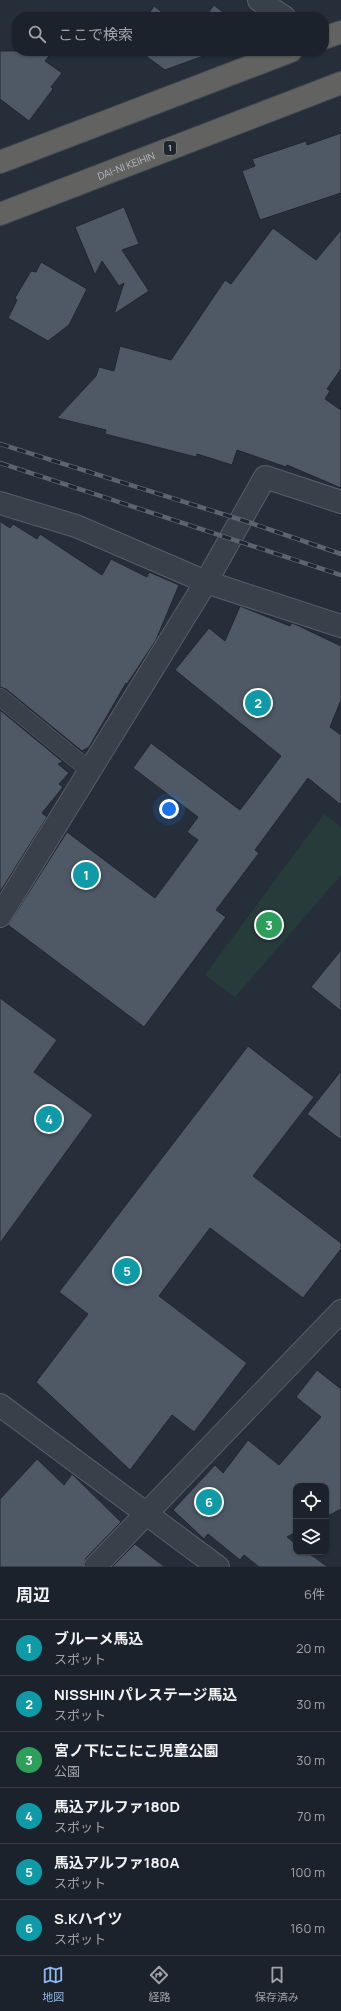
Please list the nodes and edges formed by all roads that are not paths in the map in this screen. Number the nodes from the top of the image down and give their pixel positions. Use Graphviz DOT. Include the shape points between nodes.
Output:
graph roads {
  1 [pos="258,0"];
  2 [pos="276,12"];
  3 [pos="341,32"];
  4 [pos="329,36"];
  5 [pos="278,56"];
  6 [pos="341,83"];
  7 [pos="0,162"];
  8 [pos="0,214"];
  9 [pos="341,502"];
  10 [pos="0,503"];
  11 [pos="206,582"];
  12 [pos="341,626"];
  13 [pos="0,697"];
  14 [pos="89,770"];
  15 [pos="1,911"];
  16 [pos="341,1311"];
  17 [pos="0,1405"];
  18 [pos="145,1513"];
  19 [pos="95,1567"];
  20 [pos="218,1567"];
  1 -- 2 [label="street"];
  3 -- 4 [label="highway"];
  5 -- 7 [label="highway"];
  6 -- 8 [label="highway, DAI-NI KEIHIN / 1"];
  9 -- 11 [label="street" via="265,477"];
  10 -- 11 [label="street" via="76,526"];
  11 -- 12 [label="street"];
  11 -- 14 [label="street"];
  13 -- 14 [label="lane"];
  14 -- 15 [label="street"];
  16 -- 18 [label="street"];
  17 -- 18 [label="street"];
  18 -- 19 [label="street"];
  18 -- 20 [label="street"];
}
